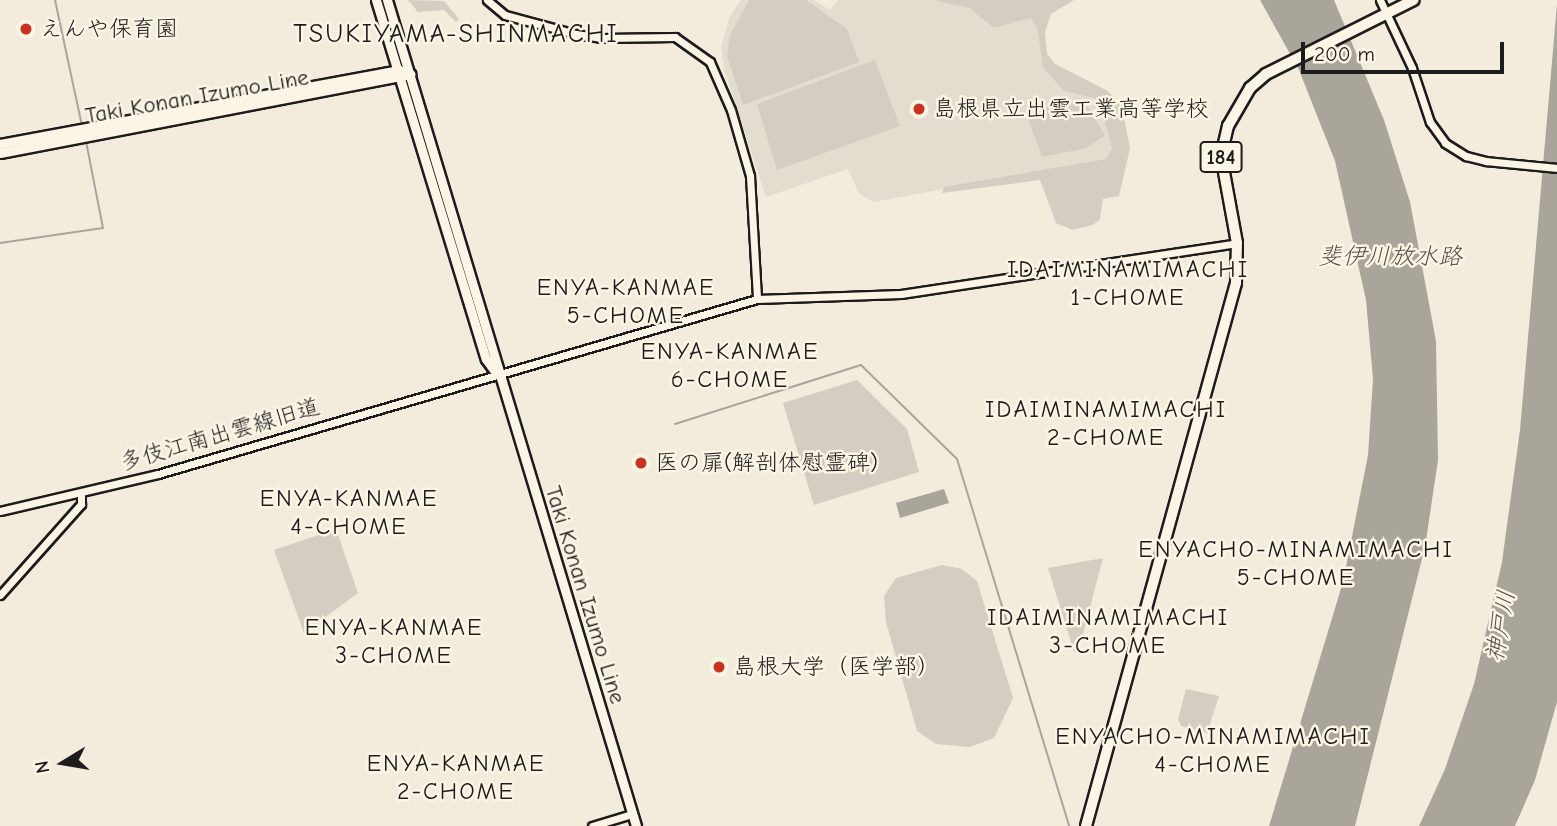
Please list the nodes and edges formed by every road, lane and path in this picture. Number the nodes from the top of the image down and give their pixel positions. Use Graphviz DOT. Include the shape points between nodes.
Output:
graph roads {
  1 [pos="376,0"];
  2 [pos="387,0"];
  3 [pos="487,0"];
  4 [pos="1380,0"];
  5 [pos="1414,0"];
  6 [pos="1387,13"];
  7 [pos="404,74"];
  8 [pos="0,144"];
  9 [pos="0,153"];
  10 [pos="1557,168"];
  11 [pos="1237,243"];
  12 [pos="757,299"];
  13 [pos="498,375"];
  14 [pos="81,493"];
  15 [pos="0,511"];
  16 [pos="0,595"];
  17 [pos="632,814"];
  18 [pos="592,826"];
  19 [pos="636,826"];
  20 [pos="1086,826"];
  1 -- 7 [label="main road"];
  2 -- 7 [label="main road"];
  3 -- 12 [label="street" via="505,15 576,34 675,37 710,62 731,110 751,176"];
  4 -- 6 [label="street"];
  5 -- 6 [label="highway, 184"];
  6 -- 10 [label="street" via="1430,122 1445,143 1466,156"];
  6 -- 11 [label="highway, 184" via="1266,74 1238,105 1221,156"];
  7 -- 8 [label="main road, Taki Konan Izumo Line"];
  7 -- 9 [label="main road, Taki Konan Izumo Line"];
  7 -- 13 [label="main road, Taki Konan Izumo Line" via="482,348"];
  11 -- 12 [label="street, 多伎江南出雲線旧道" via="901,295"];
  11 -- 20 [label="highway, 184" via="1236,283 1228,318"];
  12 -- 13 [label="street, 多伎江南出雲線旧道"];
  13 -- 14 [label="street, 多伎江南出雲線旧道"];
  13 -- 17 [label="main road, Taki Konan Izumo Line"];
  14 -- 15 [label="street, 多伎江南出雲線旧道"];
  14 -- 16 [label="street" via="81,504"];
  17 -- 18 [label="street"];
  17 -- 19 [label="main road, Taki Konan Izumo Line"];
}
